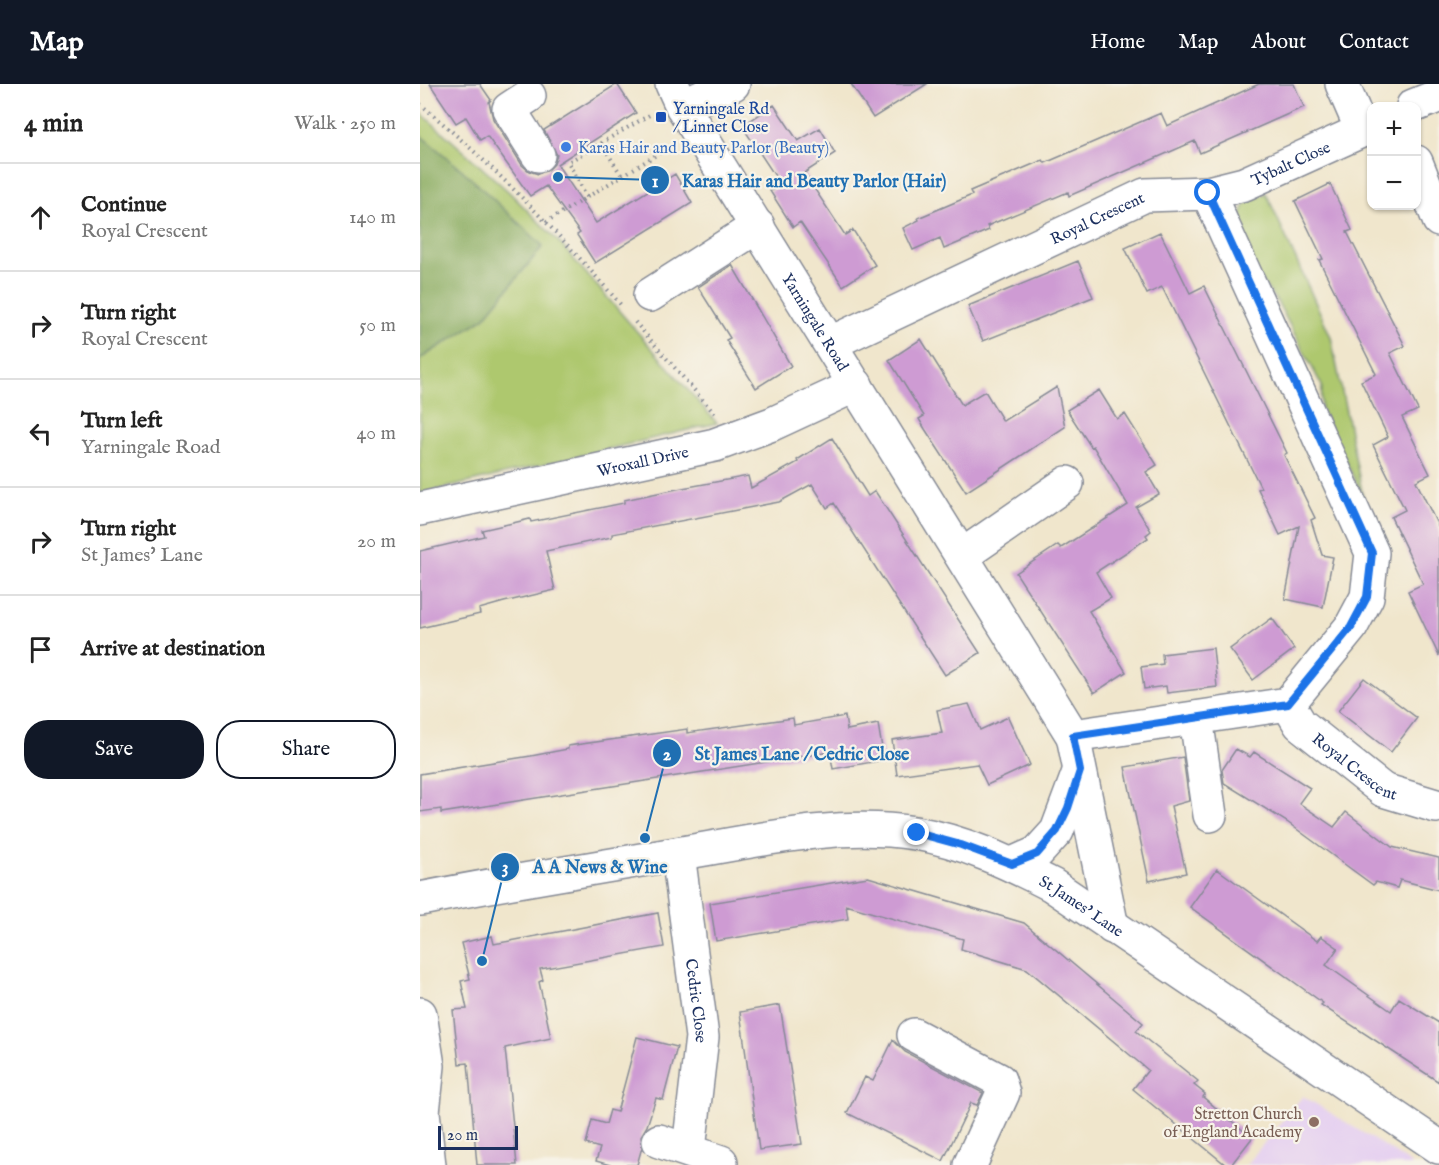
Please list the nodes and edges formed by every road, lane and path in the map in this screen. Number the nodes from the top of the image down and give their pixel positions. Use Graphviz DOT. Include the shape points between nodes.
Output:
graph roads {
  1 [pos="733,84"];
  2 [pos="1342,84"];
  3 [pos="533,88"];
  4 [pos="420,104"];
  5 [pos="683,105"];
  6 [pos="1367,128"];
  7 [pos="601,143"];
  8 [pos="550,164"];
  9 [pos="571,168"];
  10 [pos="1421,175"];
  11 [pos="622,176"];
  12 [pos="1208,193"];
  13 [pos="587,197"];
  14 [pos="1439,220"];
  15 [pos="546,222"];
  16 [pos="758,226"];
  17 [pos="634,305"];
  18 [pos="831,343"];
  19 [pos="856,385"];
  20 [pos="736,439"];
  21 [pos="1073,478"];
  22 [pos="420,510"];
  23 [pos="963,555"];
  24 [pos="1288,704"];
  25 [pos="1196,718"];
  26 [pos="1073,736"];
  27 [pos="1080,771"];
  28 [pos="1436,806"];
  29 [pos="1210,815"];
  30 [pos="678,854"];
  31 [pos="1012,864"];
  32 [pos="420,899"];
  33 [pos="1112,927"];
  34 [pos="420,1014"];
  35 [pos="914,1035"];
  36 [pos="1439,1147"];
  37 [pos="721,1162"];
  38 [pos="429,1165"];
  39 [pos="970,1165"];
  1 -- 5 [label="street"];
  2 -- 6 [label="street"];
  3 -- 8 [label="street" via="508,109"];
  4 -- 15 [label="path"];
  5 -- 7 [label="path"];
  5 -- 11 [label="path"];
  5 -- 16 [label="street, Yarningale Road"];
  6 -- 12 [label="street, Tybalt Close" via="1244,184"];
  7 -- 9 [label="path" via="568,162"];
  7 -- 11 [label="path"];
  8 -- 9 [label="path"];
  9 -- 13 [label="path"];
  10 -- 14 [label="street"];
  11 -- 13 [label="path"];
  12 -- 18 [label="street, Royal Crescent" via="1145,195"];
  12 -- 24 [label="street" via="1372,553 1367,597 1351,627"];
  13 -- 15 [label="path"];
  15 -- 17 [label="path"];
  16 -- 17 [label="street"];
  16 -- 18 [label="street, Yarningale Road"];
  17 -- 20 [label="path"];
  18 -- 19 [label="street, Yarningale Road"];
  19 -- 20 [label="street, Wroxall Drive"];
  19 -- 23 [label="street, Yarningale Road"];
  20 -- 22 [label="street, Wroxall Drive"];
  21 -- 23 [label="street"];
  23 -- 26 [label="street, Yarningale Road"];
  24 -- 25 [label="street"];
  24 -- 28 [label="street, Royal Crescent" via="1300,724 1383,790"];
  25 -- 26 [label="street"];
  25 -- 29 [label="street"];
  26 -- 27 [label="street, Yarningale Road"];
  27 -- 31 [label="street" via="1057,831 1037,854"];
  27 -- 33 [label="street, Yarningale Road"];
  30 -- 31 [label="street, St James' Lane" via="771,837 866,828 917,833"];
  30 -- 32 [label="street, St James' Lane"];
  30 -- 37 [label="street, Cedric Close" via="702,1037 674,1145"];
  31 -- 33 [label="street, St James' Lane" via="1052,885"];
  33 -- 36 [label="street, St James' Lane"];
  34 -- 38 [label="street" via="428,1066 423,1112"];
  35 -- 39 [label="street" via="999,1080 1003,1093"];
}
